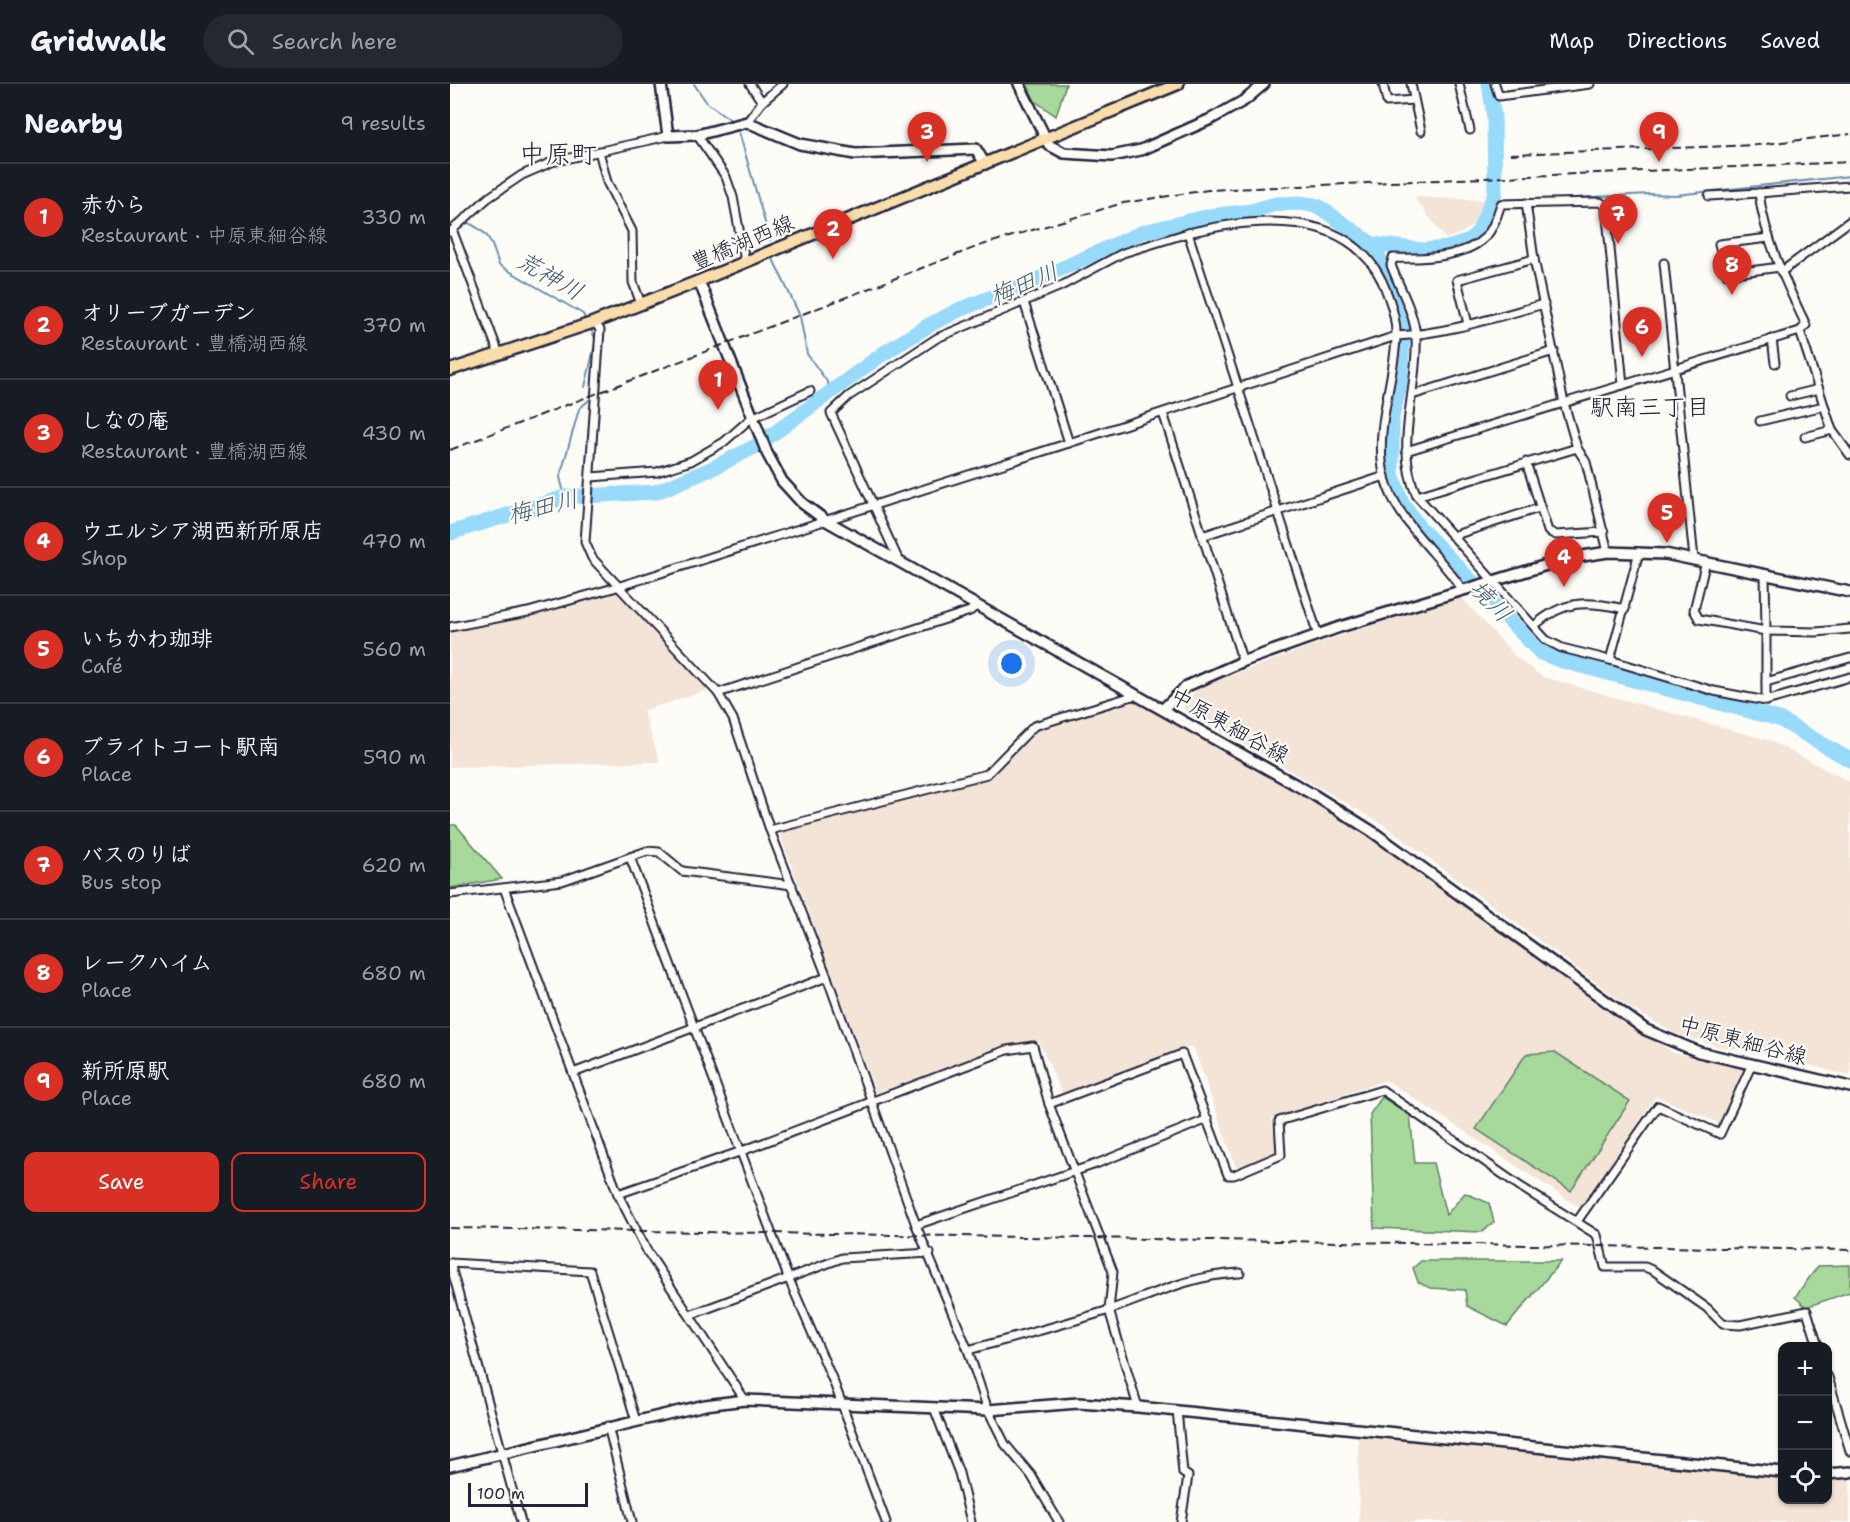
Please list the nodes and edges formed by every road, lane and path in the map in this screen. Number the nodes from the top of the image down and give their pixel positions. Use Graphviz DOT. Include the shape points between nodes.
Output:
graph roads {
  1 [pos="661,84"];
  2 [pos="750,84"];
  3 [pos="783,84"];
  4 [pos="1019,84"];
  5 [pos="1178,84"];
  6 [pos="1264,84"];
  7 [pos="1383,84"];
  8 [pos="1411,84"];
  9 [pos="1458,84"];
  10 [pos="1495,84"];
  11 [pos="1590,84"];
  12 [pos="1414,100"];
  13 [pos="762,102"];
  14 [pos="747,122"];
  15 [pos="1470,130"];
  16 [pos="1421,131"];
  17 [pos="697,135"];
  18 [pos="669,136"];
  19 [pos="1046,138"];
  20 [pos="599,151"];
  21 [pos="985,164"];
  22 [pos="1850,186"];
  23 [pos="1759,193"];
  24 [pos="1709,196"];
  25 [pos="1526,203"];
  26 [pos="1850,221"];
  27 [pos="451,232"];
  28 [pos="1188,233"];
  29 [pos="1769,238"];
  30 [pos="1534,259"];
  31 [pos="745,261"];
  32 [pos="1664,263"];
  33 [pos="1780,269"];
  34 [pos="699,281"];
  35 [pos="1024,302"];
  36 [pos="641,304"];
  37 [pos="1544,304"];
  38 [pos="589,324"];
  39 [pos="1468,324"];
  40 [pos="1800,331"];
  41 [pos="1416,335"];
  42 [pos="1396,336"];
  43 [pos="1772,339"];
  44 [pos="1554,351"];
  45 [pos="499,354"];
  46 [pos="1775,363"];
  47 [pos="1676,368"];
  48 [pos="450,370"];
  49 [pos="1623,385"];
  50 [pos="1236,388"];
  51 [pos="1819,388"];
  52 [pos="810,391"];
  53 [pos="1412,394"];
  54 [pos="1790,396"];
  55 [pos="1564,403"];
  56 [pos="1824,406"];
  57 [pos="1163,412"];
  58 [pos="754,419"];
  59 [pos="1760,421"];
  60 [pos="1832,430"];
  61 [pos="1805,437"];
  62 [pos="1069,443"];
  63 [pos="1577,448"];
  64 [pos="1406,451"];
  65 [pos="1850,455"];
  66 [pos="1526,462"];
  67 [pos="1385,476"];
  68 [pos="590,479"];
  69 [pos="1417,496"];
  70 [pos="875,505"];
  71 [pos="1539,508"];
  72 [pos="1278,510"];
  73 [pos="825,520"];
  74 [pos="1604,532"];
  75 [pos="1202,536"];
  76 [pos="1452,536"];
  77 [pos="1608,552"];
  78 [pos="1639,552"];
  79 [pos="1694,559"];
  80 [pos="1706,561"];
  81 [pos="899,563"];
  82 [pos="1766,574"];
  83 [pos="1491,580"];
  84 [pos="617,586"];
  85 [pos="1465,588"];
  86 [pos="1850,592"];
  87 [pos="976,606"];
  88 [pos="1625,609"];
  89 [pos="1534,626"];
  90 [pos="450,627"];
  91 [pos="1850,628"];
  92 [pos="1766,631"];
  93 [pos="1317,635"];
  94 [pos="1850,658"];
  95 [pos="1610,660"];
  96 [pos="1242,662"];
  97 [pos="1850,677"];
  98 [pos="1766,682"];
  99 [pos="718,693"];
  100 [pos="1136,695"];
  101 [pos="1766,701"];
  102 [pos="1163,709"];
  103 [pos="770,830"];
  104 [pos="630,857"];
  105 [pos="792,885"];
  106 [pos="504,888"];
  107 [pos="450,894"];
  108 [pos="827,977"];
  109 [pos="694,1026"];
  110 [pos="1752,1064"];
  111 [pos="573,1073"];
  112 [pos="1850,1087"];
  113 [pos="872,1102"];
  114 [pos="1049,1104"];
  115 [pos="1208,1119"];
  116 [pos="742,1151"];
  117 [pos="1072,1172"];
  118 [pos="618,1194"];
  119 [pos="1578,1220"];
  120 [pos="916,1225"];
  121 [pos="930,1253"];
  122 [pos="450,1263"];
  123 [pos="1240,1273"];
  124 [pos="788,1277"];
  125 [pos="1109,1310"];
  126 [pos="690,1315"];
  127 [pos="1817,1342"];
  128 [pos="968,1350"];
  129 [pos="1832,1393"];
  130 [pos="745,1400"];
  131 [pos="841,1404"];
  132 [pos="1138,1407"];
  133 [pos="934,1408"];
  134 [pos="988,1410"];
  135 [pos="1177,1410"];
  136 [pos="636,1421"];
  137 [pos="608,1426"];
  138 [pos="1850,1451"];
  139 [pos="504,1453"];
  140 [pos="450,1466"];
  141 [pos="1778,1472"];
  142 [pos="1850,1472"];
  143 [pos="1832,1474"];
  144 [pos="521,1522"];
  145 [pos="632,1522"];
  146 [pos="886,1522"];
  147 [pos="971,1522"];
  148 [pos="1059,1522"];
  149 [pos="1181,1522"];
  1 -- 18 [label="street"];
  2 -- 13 [label="street"];
  3 -- 13 [label="street"];
  4 -- 19 [label="street"];
  5 -- 19 [label="main road, 豊橋湖西線"];
  6 -- 19 [label="street" via="1211,119 1141,150 1112,156 1064,153 1049,145"];
  7 -- 12 [label="street" via="1387,102"];
  8 -- 12 [label="street"];
  9 -- 15 [label="street"];
  10 -- 11 [label="street" via="1499,96"];
  12 -- 16 [label="street"];
  13 -- 14 [label="street"];
  14 -- 17 [label="street"];
  14 -- 21 [label="street" via="800,144 836,152 976,149"];
  17 -- 18 [label="street"];
  17 -- 31 [label="street" via="726,177"];
  18 -- 20 [label="street"];
  19 -- 21 [label="main road, 豊橋湖西線"];
  20 -- 27 [label="street" via="552,162 522,175 488,198"];
  20 -- 36 [label="street" via="608,182 632,231 633,282"];
  21 -- 31 [label="main road, 豊橋湖西線"];
  22 -- 23 [label="street"];
  23 -- 24 [label="street"];
  23 -- 29 [label="street"];
  25 -- 30 [label="street"];
  25 -- 41 [label="street" via="1501,204 1489,233 1469,247 1424,259 1394,258 1391,265"];
  25 -- 49 [label="street" via="1600,202 1606,206"];
  26 -- 33 [label="street"];
  27 -- 45 [label="street"];
  28 -- 35 [label="street" via="1122,253"];
  28 -- 42 [label="street" via="1234,225 1290,222 1335,232 1353,244 1379,275 1392,306"];
  28 -- 50 [label="street"];
  29 -- 33 [label="street"];
  29 -- 33 [label="street" via="1719,244 1725,269 1727,274"];
  30 -- 37 [label="street"];
  30 -- 39 [label="street" via="1457,280"];
  31 -- 34 [label="main road, 豊橋湖西線"];
  32 -- 47 [label="street"];
  33 -- 40 [label="street" via="1806,325"];
  34 -- 36 [label="main road, 豊橋湖西線"];
  34 -- 58 [label="street, 中原東細谷線"];
  35 -- 62 [label="street"];
  35 -- 70 [label="street" via="937,338 849,396 831,413"];
  36 -- 38 [label="main road, 豊橋湖西線"];
  37 -- 39 [label="street"];
  37 -- 44 [label="street"];
  38 -- 45 [label="main road, 豊橋湖西線"];
  38 -- 68 [label="street" via="600,330"];
  39 -- 41 [label="street"];
  40 -- 43 [label="street"];
  40 -- 51 [label="street"];
  41 -- 42 [label="street"];
  41 -- 53 [label="street"];
  42 -- 50 [label="street"];
  42 -- 67 [label="street" via="1384,427"];
  43 -- 46 [label="street"];
  43 -- 47 [label="street"];
  44 -- 53 [label="street"];
  44 -- 55 [label="street"];
  45 -- 48 [label="main road, 豊橋湖西線"];
  47 -- 49 [label="street"];
  47 -- 79 [label="street"];
  49 -- 55 [label="street"];
  50 -- 57 [label="street"];
  50 -- 72 [label="street"];
  51 -- 54 [label="street"];
  51 -- 56 [label="street"];
  52 -- 58 [label="street"];
  53 -- 64 [label="street"];
  55 -- 63 [label="street"];
  55 -- 64 [label="street"];
  56 -- 59 [label="street"];
  56 -- 60 [label="street"];
  57 -- 62 [label="street"];
  57 -- 75 [label="street"];
  58 -- 68 [label="street" via="691,461 657,472"];
  58 -- 73 [label="street, 中原東細谷線" via="782,480 802,503"];
  60 -- 61 [label="street"];
  60 -- 65 [label="street"];
  62 -- 70 [label="street"];
  63 -- 66 [label="street"];
  63 -- 74 [label="street" via="1586,462"];
  64 -- 69 [label="street" via="1408,478"];
  66 -- 69 [label="street"];
  66 -- 71 [label="street"];
  67 -- 72 [label="street"];
  67 -- 85 [label="street" via="1400,511"];
  68 -- 84 [label="street" via="585,542 592,558"];
  69 -- 76 [label="street"];
  70 -- 73 [label="street"];
  70 -- 81 [label="street"];
  71 -- 74 [label="street" via="1548,531 1556,535"];
  71 -- 76 [label="street"];
  72 -- 75 [label="street"];
  72 -- 93 [label="street"];
  73 -- 81 [label="street, 中原東細谷線"];
  73 -- 84 [label="street"];
  74 -- 77 [label="street"];
  75 -- 96 [label="street"];
  76 -- 83 [label="street"];
  77 -- 78 [label="street"];
  77 -- 83 [label="street" via="1570,558"];
  78 -- 79 [label="street"];
  78 -- 88 [label="street"];
  79 -- 80 [label="street"];
  80 -- 82 [label="street"];
  80 -- 92 [label="street" via="1694,610 1700,619"];
  81 -- 87 [label="street, 中原東細谷線"];
  82 -- 86 [label="street"];
  82 -- 92 [label="street"];
  83 -- 85 [label="street"];
  83 -- 89 [label="street"];
  84 -- 90 [label="street" via="528,612"];
  84 -- 99 [label="street"];
  85 -- 93 [label="street"];
  87 -- 99 [label="street"];
  87 -- 100 [label="street, 中原東細谷線"];
  88 -- 89 [label="street" via="1601,604 1571,605 1552,611"];
  88 -- 95 [label="street"];
  89 -- 95 [label="street" via="1546,640 1562,648"];
  91 -- 92 [label="street"];
  92 -- 98 [label="street"];
  93 -- 96 [label="street"];
  94 -- 98 [label="street"];
  95 -- 101 [label="street" via="1714,691"];
  96 -- 102 [label="street" via="1186,686"];
  97 -- 101 [label="street"];
  98 -- 101 [label="street"];
  99 -- 103 [label="street" via="733,718"];
  100 -- 102 [label="street, 中原東細谷線"];
  100 -- 103 [label="street" via="1034,726 987,774"];
  102 -- 110 [label="street, 中原東細谷線" via="1373,832 1646,1030 1699,1052"];
  103 -- 105 [label="street"];
  104 -- 105 [label="street" via="647,851 659,852 682,871"];
  104 -- 106 [label="street" via="562,881"];
  104 -- 109 [label="street"];
  105 -- 108 [label="street"];
  106 -- 107 [label="street"];
  106 -- 111 [label="street"];
  108 -- 109 [label="street"];
  108 -- 113 [label="street"];
  109 -- 111 [label="street"];
  109 -- 116 [label="street"];
  110 -- 112 [label="street, 中原東細谷線"];
  110 -- 119 [label="street" via="1720,1134 1658,1106"];
  111 -- 118 [label="street"];
  113 -- 114 [label="street" via="1006,1050 1033,1046"];
  113 -- 116 [label="street"];
  113 -- 120 [label="street"];
  114 -- 115 [label="street" via="1182,1054"];
  114 -- 117 [label="street"];
  115 -- 117 [label="street"];
  115 -- 119 [label="street" via="1222,1166 1228,1175 1234,1175 1281,1155 1280,1120 1382,1090 1521,1187"];
  116 -- 118 [label="street"];
  116 -- 124 [label="street"];
  117 -- 120 [label="street"];
  117 -- 125 [label="street" via="1113,1272"];
  118 -- 126 [label="street" via="647,1251"];
  119 -- 127 [label="street" via="1596,1235 1605,1267 1645,1267 1654,1271 1723,1324 1740,1325 1808,1311"];
  120 -- 121 [label="street"];
  121 -- 124 [label="street" via="842,1258"];
  121 -- 128 [label="street"];
  122 -- 136 [label="street" via="590,1271"];
  122 -- 139 [label="street"];
  123 -- 125 [label="street" via="1195,1278"];
  124 -- 126 [label="street"];
  124 -- 131 [label="street"];
  125 -- 128 [label="street"];
  125 -- 132 [label="street"];
  126 -- 130 [label="street"];
  128 -- 134 [label="street"];
  129 -- 138 [label="street"];
  130 -- 131 [label="street"];
  130 -- 136 [label="street"];
  131 -- 133 [label="street"];
  131 -- 146 [label="street"];
  132 -- 134 [label="street" via="1078,1403"];
  132 -- 135 [label="street"];
  133 -- 134 [label="street"];
  133 -- 147 [label="street" via="959,1473"];
  134 -- 148 [label="street" via="1005,1444 1031,1475"];
  135 -- 141 [label="street"];
  135 -- 149 [label="street" via="1183,1473 1188,1476"];
  136 -- 137 [label="street"];
  137 -- 139 [label="street"];
  137 -- 145 [label="street"];
  139 -- 140 [label="street"];
  139 -- 144 [label="street"];
  142 -- 143 [label="street"];
}
